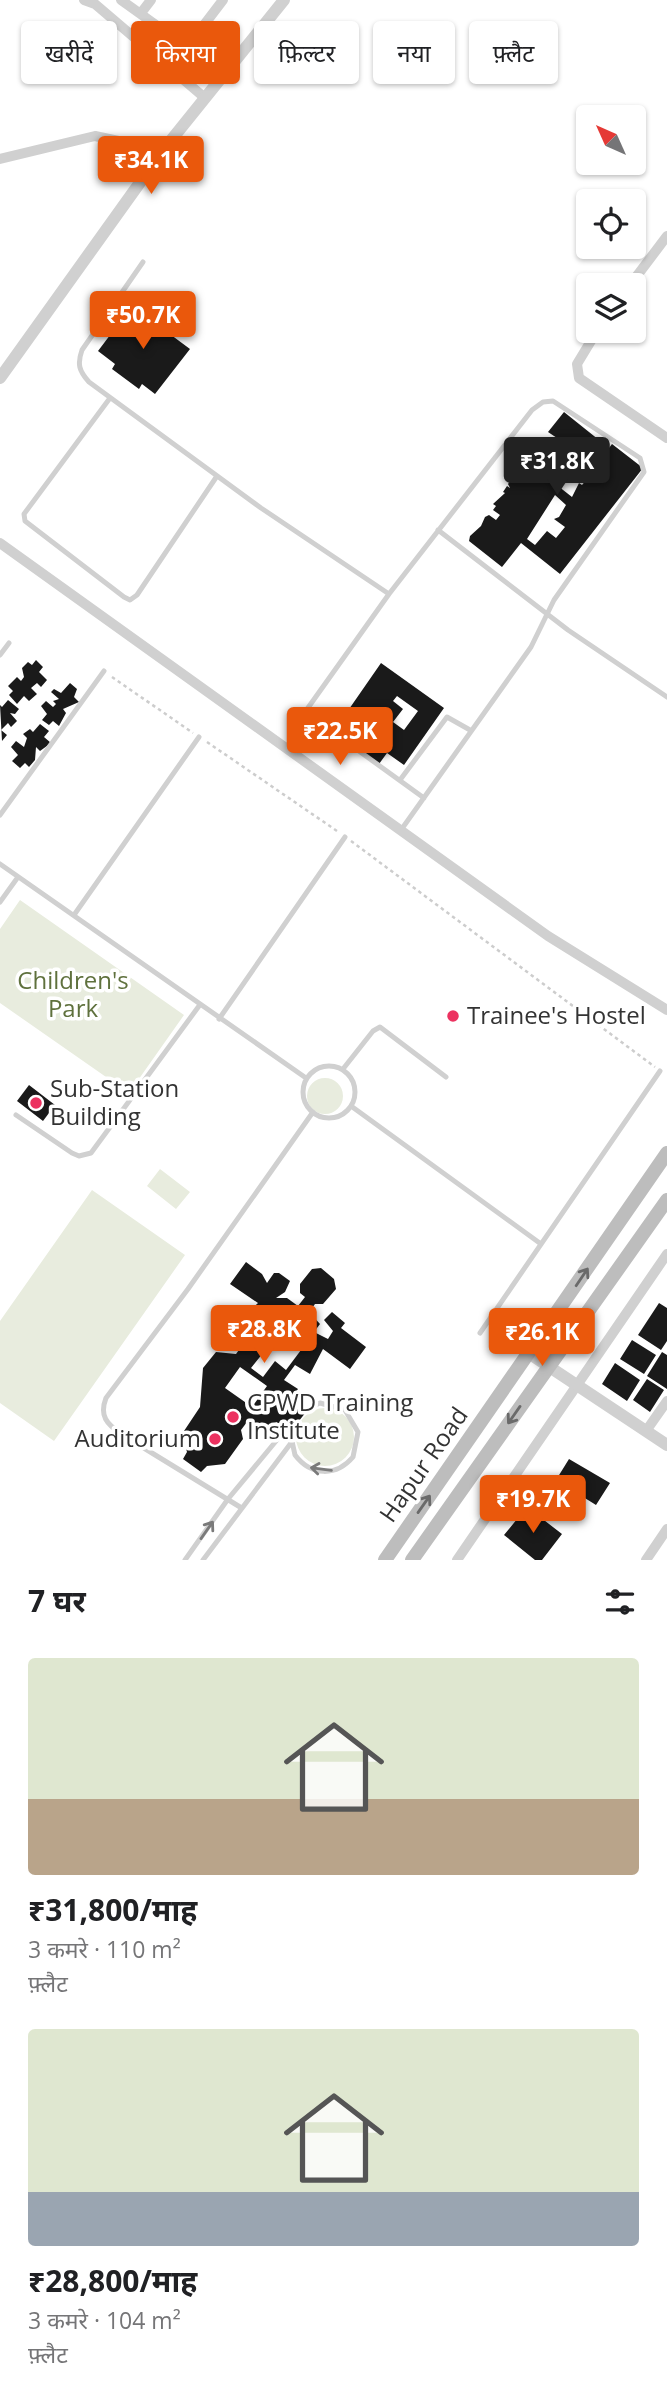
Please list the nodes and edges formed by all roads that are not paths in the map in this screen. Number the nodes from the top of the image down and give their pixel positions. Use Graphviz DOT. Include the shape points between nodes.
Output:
graph roads {
  1 [pos="84,0"];
  2 [pos="151,0"];
  3 [pos="222,0"];
  4 [pos="284,0"];
  5 [pos="129,2"];
  6 [pos="141,13"];
  7 [pos="205,98"];
  8 [pos="0,159"];
  9 [pos="150,169"];
  10 [pos="667,236"];
  11 [pos="142,262"];
  12 [pos="639,273"];
  13 [pos="590,343"];
  14 [pos="0,378"];
  15 [pos="110,398"];
  16 [pos="666,436"];
  17 [pos="217,476"];
  18 [pos="438,530"];
  19 [pos="0,543"];
  20 [pos="389,594"];
  21 [pos="547,613"];
  22 [pos="9,643"];
  23 [pos="0,655"];
  24 [pos="104,671"];
  25 [pos="667,697"];
  26 [pos="471,730"];
  27 [pos="199,737"];
  28 [pos="400,780"];
  29 [pos="424,798"];
  30 [pos="0,815"];
  31 [pos="401,830"];
  32 [pos="345,837"];
  33 [pos="0,864"];
  34 [pos="18,877"];
  35 [pos="0,902"];
  36 [pos="74,915"];
  37 [pos="199,1006"];
  38 [pos="667,1010"];
  39 [pos="219,1019"];
  40 [pos="342,1069"];
  41 [pos="660,1071"];
  42 [pos="446,1077"];
  43 [pos="306,1078"];
  44 [pos="351,1106"];
  45 [pos="313,1112"];
  46 [pos="16,1115"];
  47 [pos="667,1153"];
  48 [pos="667,1200"];
  49 [pos="541,1244"];
  50 [pos="667,1254"];
  51 [pos="480,1333"];
  52 [pos="530,1354"];
  53 [pos="550,1365"];
  54 [pos="578,1384"];
  55 [pos="667,1401"];
  56 [pos="304,1410"];
  57 [pos="646,1431"];
  58 [pos="291,1443"];
  59 [pos="667,1445"];
  60 [pos="228,1499"];
  61 [pos="240,1507"];
  62 [pos="667,1528"];
  63 [pos="185,1560"];
  64 [pos="203,1560"];
  65 [pos="385,1560"];
  66 [pos="412,1560"];
  67 [pos="457,1560"];
  68 [pos="646,1560"];
  1 -- 7 [label="street" via="95,4"];
  2 -- 6 [label="street"];
  3 -- 6 [label="street" via="186,44"];
  4 -- 7 [label="street"];
  5 -- 6 [label="street"];
  7 -- 9 [label="street"];
  8 -- 9 [label="street" via="95,136 123,142"];
  9 -- 14 [label="street"];
  10 -- 12 [label="street"];
  11 -- 15 [label="lane" via="78,361 89,383"];
  13 -- 16 [label="street" via="577,364 579,378"];
  15 -- 17 [label="lane"];
  15 -- 17 [label="lane" via="24,514 25,521 124,597 131,600 137,595"];
  17 -- 20 [label="lane"];
  18 -- 20 [label="lane"];
  18 -- 21 [label="lane"];
  18 -- 21 [label="lane" via="543,402 563,406 640,458 644,472"];
  19 -- 31 [label="street"];
  20 -- 28 [label="lane" via="305,712"];
  21 -- 25 [label="lane"];
  21 -- 26 [label="lane" via="531,647"];
  22 -- 23 [label="lane"];
  24 -- 30 [label="lane"];
  26 -- 28 [label="lane" via="447,717"];
  26 -- 29 [label="lane"];
  27 -- 36 [label="lane"];
  28 -- 29 [label="lane"];
  29 -- 31 [label="lane"];
  31 -- 38 [label="street" via="548,936"];
  32 -- 39 [label="lane"];
  33 -- 34 [label="lane"];
  34 -- 35 [label="lane"];
  34 -- 36 [label="lane"];
  36 -- 37 [label="lane"];
  37 -- 39 [label="lane"];
  37 -- 46 [label="lane" via="91,1153 72,1153"];
  39 -- 43 [label="lane"];
  40 -- 42 [label="lane" via="380,1027"];
  40 -- 43 [label="lane" via="327,1066"];
  40 -- 44 [label="lane" via="355,1090"];
  41 -- 49 [label="lane"];
  43 -- 45 [label="lane" via="302,1094"];
  44 -- 45 [label="lane" via="330,1118"];
  44 -- 49 [label="lane"];
  45 -- 60 [label="lane" via="104,1402 103,1414 111,1426"];
  52 -- 47 [label="main road, Hapur Road, one-way"];
  48 -- 53 [label="main road, Hapur Road"];
  49 -- 51 [label="lane"];
  50 -- 54 [label="street"];
  52 -- 53 [label="street"];
  65 -- 52 [label="main road, Hapur Road, one-way"];
  53 -- 54 [label="street"];
  53 -- 66 [label="main road, Hapur Road, one-way"];
  54 -- 57 [label="street"];
  54 -- 67 [label="street"];
  55 -- 57 [label="street"];
  56 -- 58 [label="lane, one-way" via="320,1403 345,1410 359,1432 357,1449 347,1463 323,1472 300,1461"];
  57 -- 59 [label="street"];
  58 -- 60 [label="lane" via="288,1430"];
  58 -- 61 [label="lane"];
  60 -- 61 [label="lane"];
  63 -- 60 [label="lane, one-way"];
  61 -- 64 [label="lane"];
  62 -- 68 [label="street"];
}
